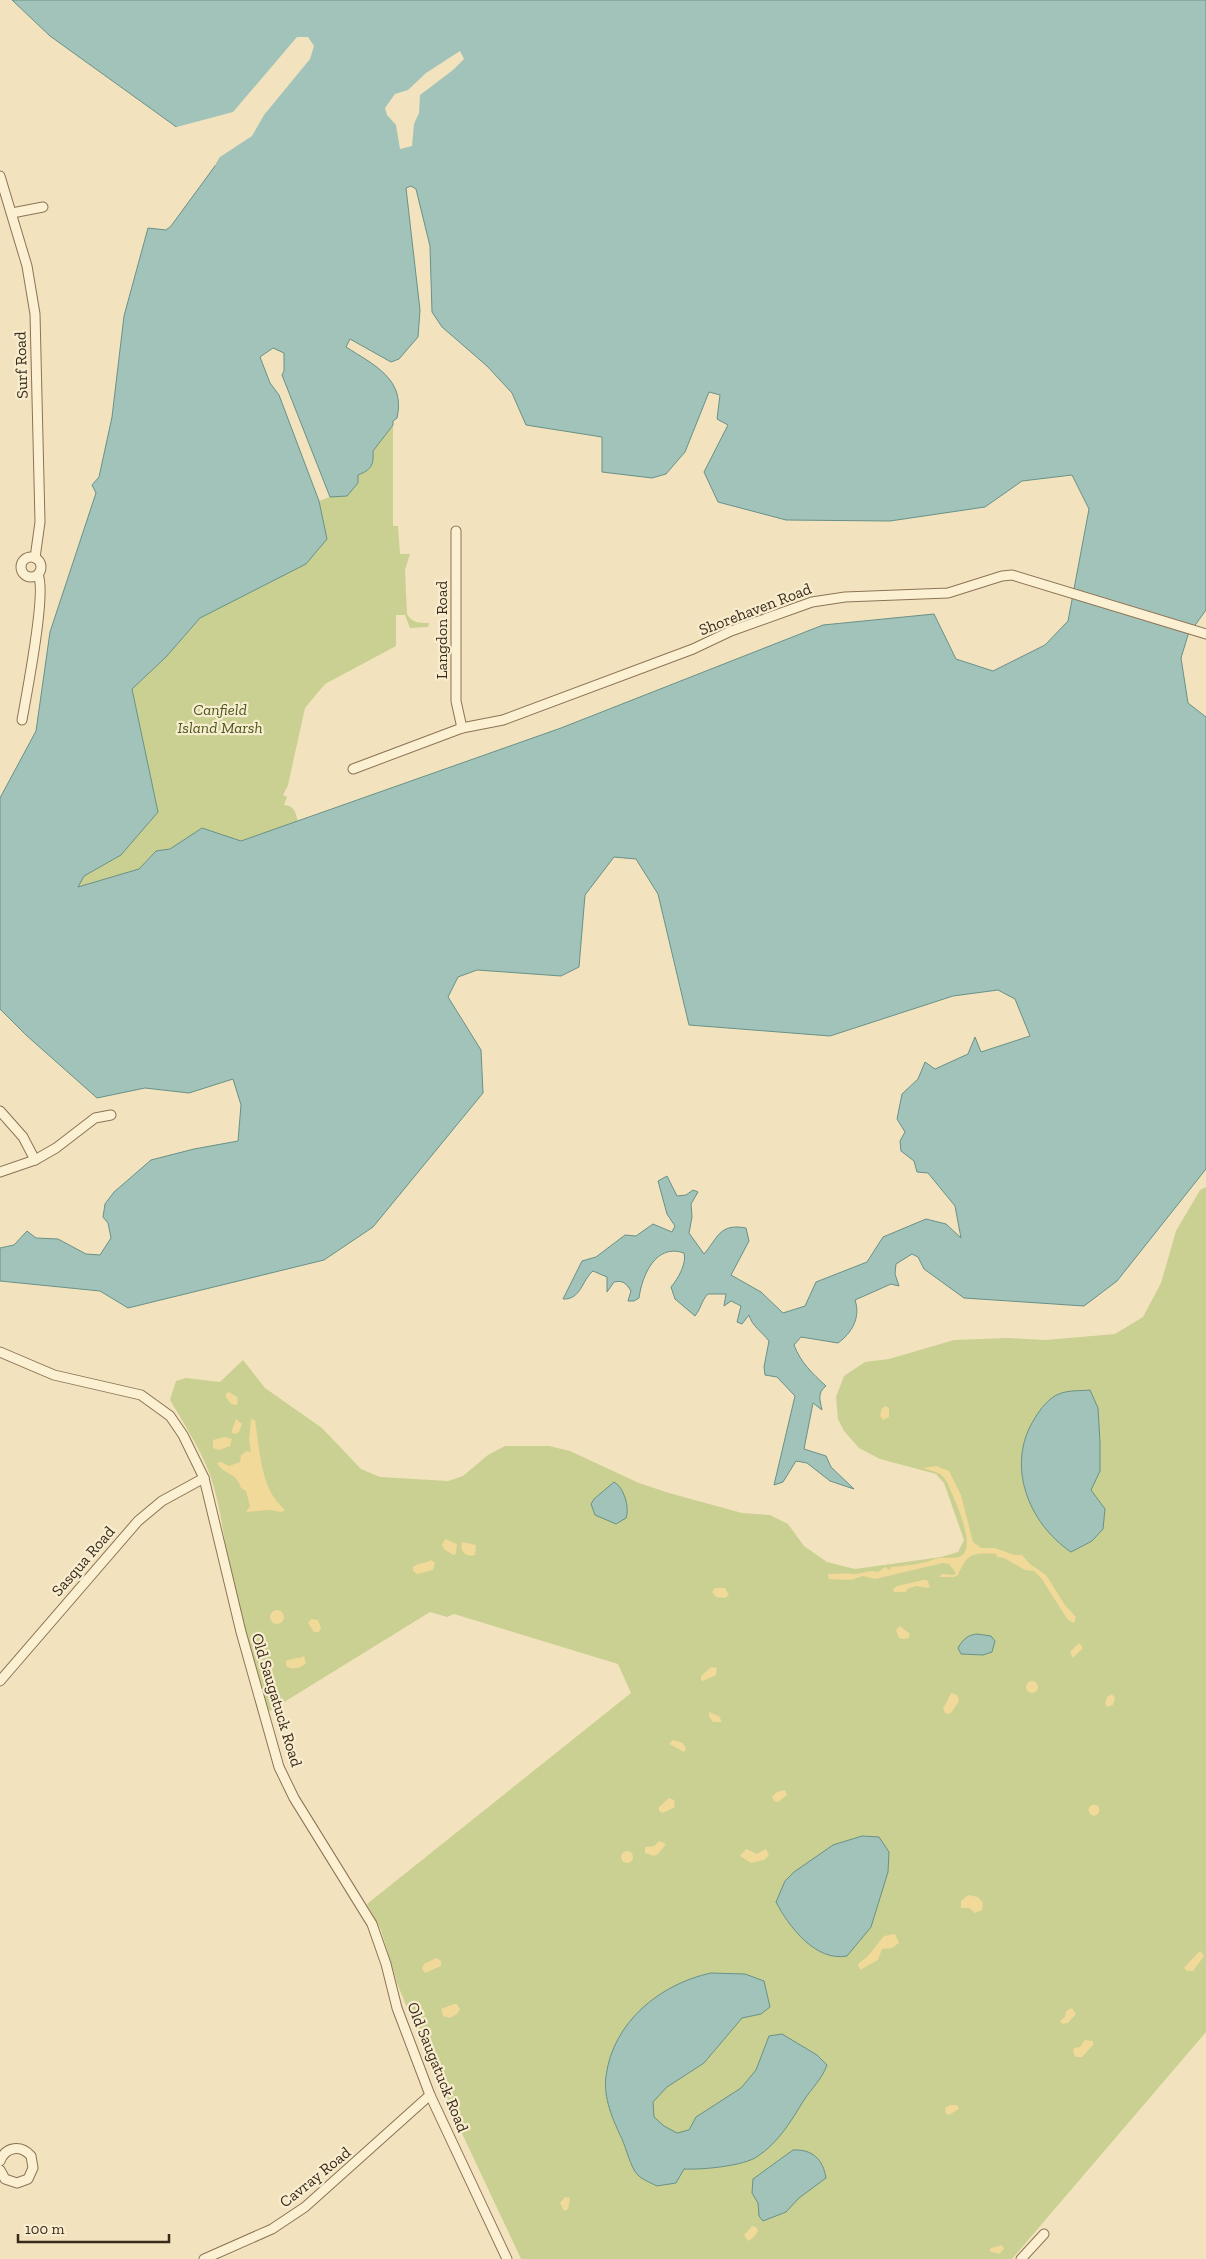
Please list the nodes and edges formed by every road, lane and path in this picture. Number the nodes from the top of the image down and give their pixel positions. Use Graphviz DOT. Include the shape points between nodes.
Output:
graph roads {
  1 [pos="0,176"];
  2 [pos="43,207"];
  3 [pos="12,213"];
  4 [pos="456,531"];
  5 [pos="35,558"];
  6 [pos="38,575"];
  7 [pos="1206,634"];
  8 [pos="22,720"];
  9 [pos="462,728"];
  10 [pos="354,769"];
  11 [pos="0,1111"];
  12 [pos="111,1115"];
  13 [pos="35,1160"];
  14 [pos="0,1172"];
  15 [pos="0,1352"];
  16 [pos="204,1478"];
  17 [pos="0,1681"];
  18 [pos="430,2095"];
  19 [pos="0,2161"];
  20 [pos="0,2170"];
  21 [pos="1044,2234"];
  22 [pos="204,2259"];
  23 [pos="507,2259"];
  24 [pos="1021,2259"];
  1 -- 3 [label="street, Surf Road"];
  2 -- 3 [label="street"];
  3 -- 5 [label="street, Surf Road" via="27,266 35,314 40,522"];
  4 -- 9 [label="street, Langdon Road" via="456,702"];
  5 -- 6 [label="street, Surf Road" via="41,566"];
  5 -- 6 [label="street" via="24,559 21,569 28,577"];
  6 -- 8 [label="street, Surf Road" via="41,580 39,605"];
  7 -- 9 [label="street, Shorehaven Road" via="1007,575 948,594 845,597 812,602 503,720"];
  9 -- 10 [label="street, Shorehaven Road"];
  11 -- 13 [label="street" via="23,1137"];
  12 -- 13 [label="street" via="96,1118"];
  13 -- 14 [label="street"];
  15 -- 16 [label="street, Old Saugatuck Road" via="54,1375 141,1395 170,1416 178,1426"];
  16 -- 17 [label="street, Sasqua Road" via="162,1500 138,1521"];
  16 -- 18 [label="street, Old Saugatuck Road" via="241,1632 280,1768 294,1798 372,1924 397,2008"];
  18 -- 22 [label="street, Cavray Road" via="305,2207 272,2229"];
  18 -- 23 [label="street, Old Saugatuck Road"];
  19 -- 20 [label="street" via="5,2152 21,2149 31,2156 34,2168 28,2179 16,2183 5,2179"];
  21 -- 24 [label="street"];
}
